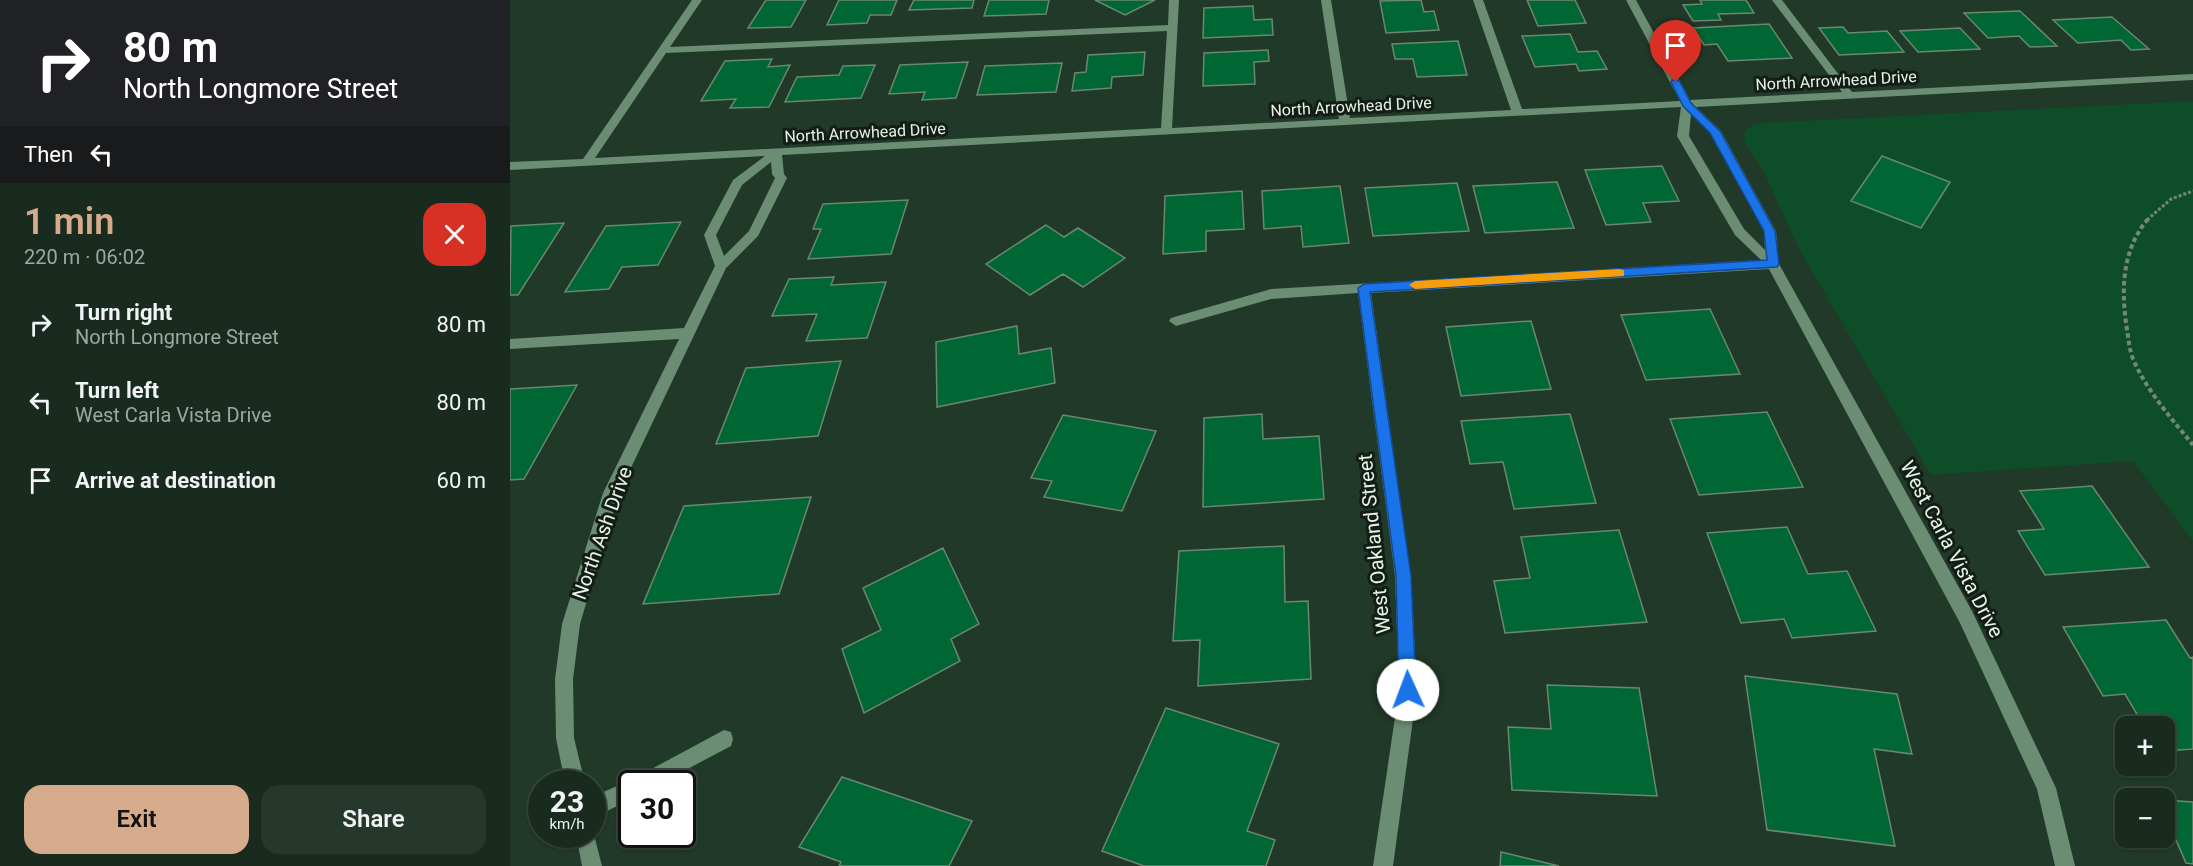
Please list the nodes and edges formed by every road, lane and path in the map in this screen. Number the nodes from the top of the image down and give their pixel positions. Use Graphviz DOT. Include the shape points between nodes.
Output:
graph roads {
  1 [pos="697,0"];
  2 [pos="1174,0"];
  3 [pos="1326,0"];
  4 [pos="1478,0"];
  5 [pos="1631,0"];
  6 [pos="1777,0"];
  7 [pos="1173,28"];
  8 [pos="662,50"];
  9 [pos="2193,77"];
  10 [pos="1850,96"];
  11 [pos="1687,104"];
  12 [pos="1518,113"];
  13 [pos="1345,122"];
  14 [pos="1166,132"];
  15 [pos="776,153"];
  16 [pos="586,162"];
  17 [pos="510,166"];
  18 [pos="2193,191"];
  19 [pos="1773,264"];
  20 [pos="721,266"];
  21 [pos="1364,288"];
  22 [pos="1176,321"];
  23 [pos="689,333"];
  24 [pos="510,344"];
  25 [pos="2193,445"];
  26 [pos="724,739"];
  27 [pos="572,770"];
  28 [pos="666,770"];
  29 [pos="589,848"];
  30 [pos="592,866"];
  31 [pos="1383,866"];
  32 [pos="2065,866"];
  1 -- 8 [label="street"];
  2 -- 7 [label="street"];
  3 -- 13 [label="street"];
  4 -- 12 [label="street"];
  5 -- 11 [label="street, West Carla Vista Drive"];
  6 -- 10 [label="street"];
  7 -- 8 [label="street"];
  7 -- 14 [label="street"];
  8 -- 16 [label="street"];
  9 -- 10 [label="street, North Arrowhead Drive"];
  10 -- 11 [label="street, North Arrowhead Drive"];
  11 -- 12 [label="street, North Arrowhead Drive"];
  11 -- 19 [label="street, West Carla Vista Drive" via="1714,131 1770,231"];
  11 -- 19 [label="street, West Carla Vista Drive" via="1683,136 1739,232"];
  12 -- 13 [label="street, North Arrowhead Drive"];
  13 -- 14 [label="street, North Arrowhead Drive"];
  14 -- 15 [label="street, North Arrowhead Drive"];
  15 -- 16 [label="street, North Arrowhead Drive"];
  15 -- 20 [label="street, North Ash Drive" via="781,178 759,224"];
  15 -- 20 [label="street" via="737,183 710,235"];
  16 -- 17 [label="street, North Arrowhead Drive"];
  18 -- 25 [label="path" via="2177,195 2153,211 2139,227 2125,265 2122,309 2132,358 2158,401"];
  19 -- 21 [label="street"];
  19 -- 32 [label="street, West Carla Vista Drive" via="1966,616 2046,788"];
  20 -- 23 [label="street, North Ash Drive"];
  21 -- 22 [label="street" via="1271,294"];
  21 -- 31 [label="street, West Oakland Street" via="1403,576 1408,690"];
  23 -- 24 [label="street"];
  23 -- 27 [label="street, North Ash Drive" via="611,493 571,624 564,680 565,738"];
  26 -- 28 [label="street"];
  29 -- 30 [label="street"];
}
